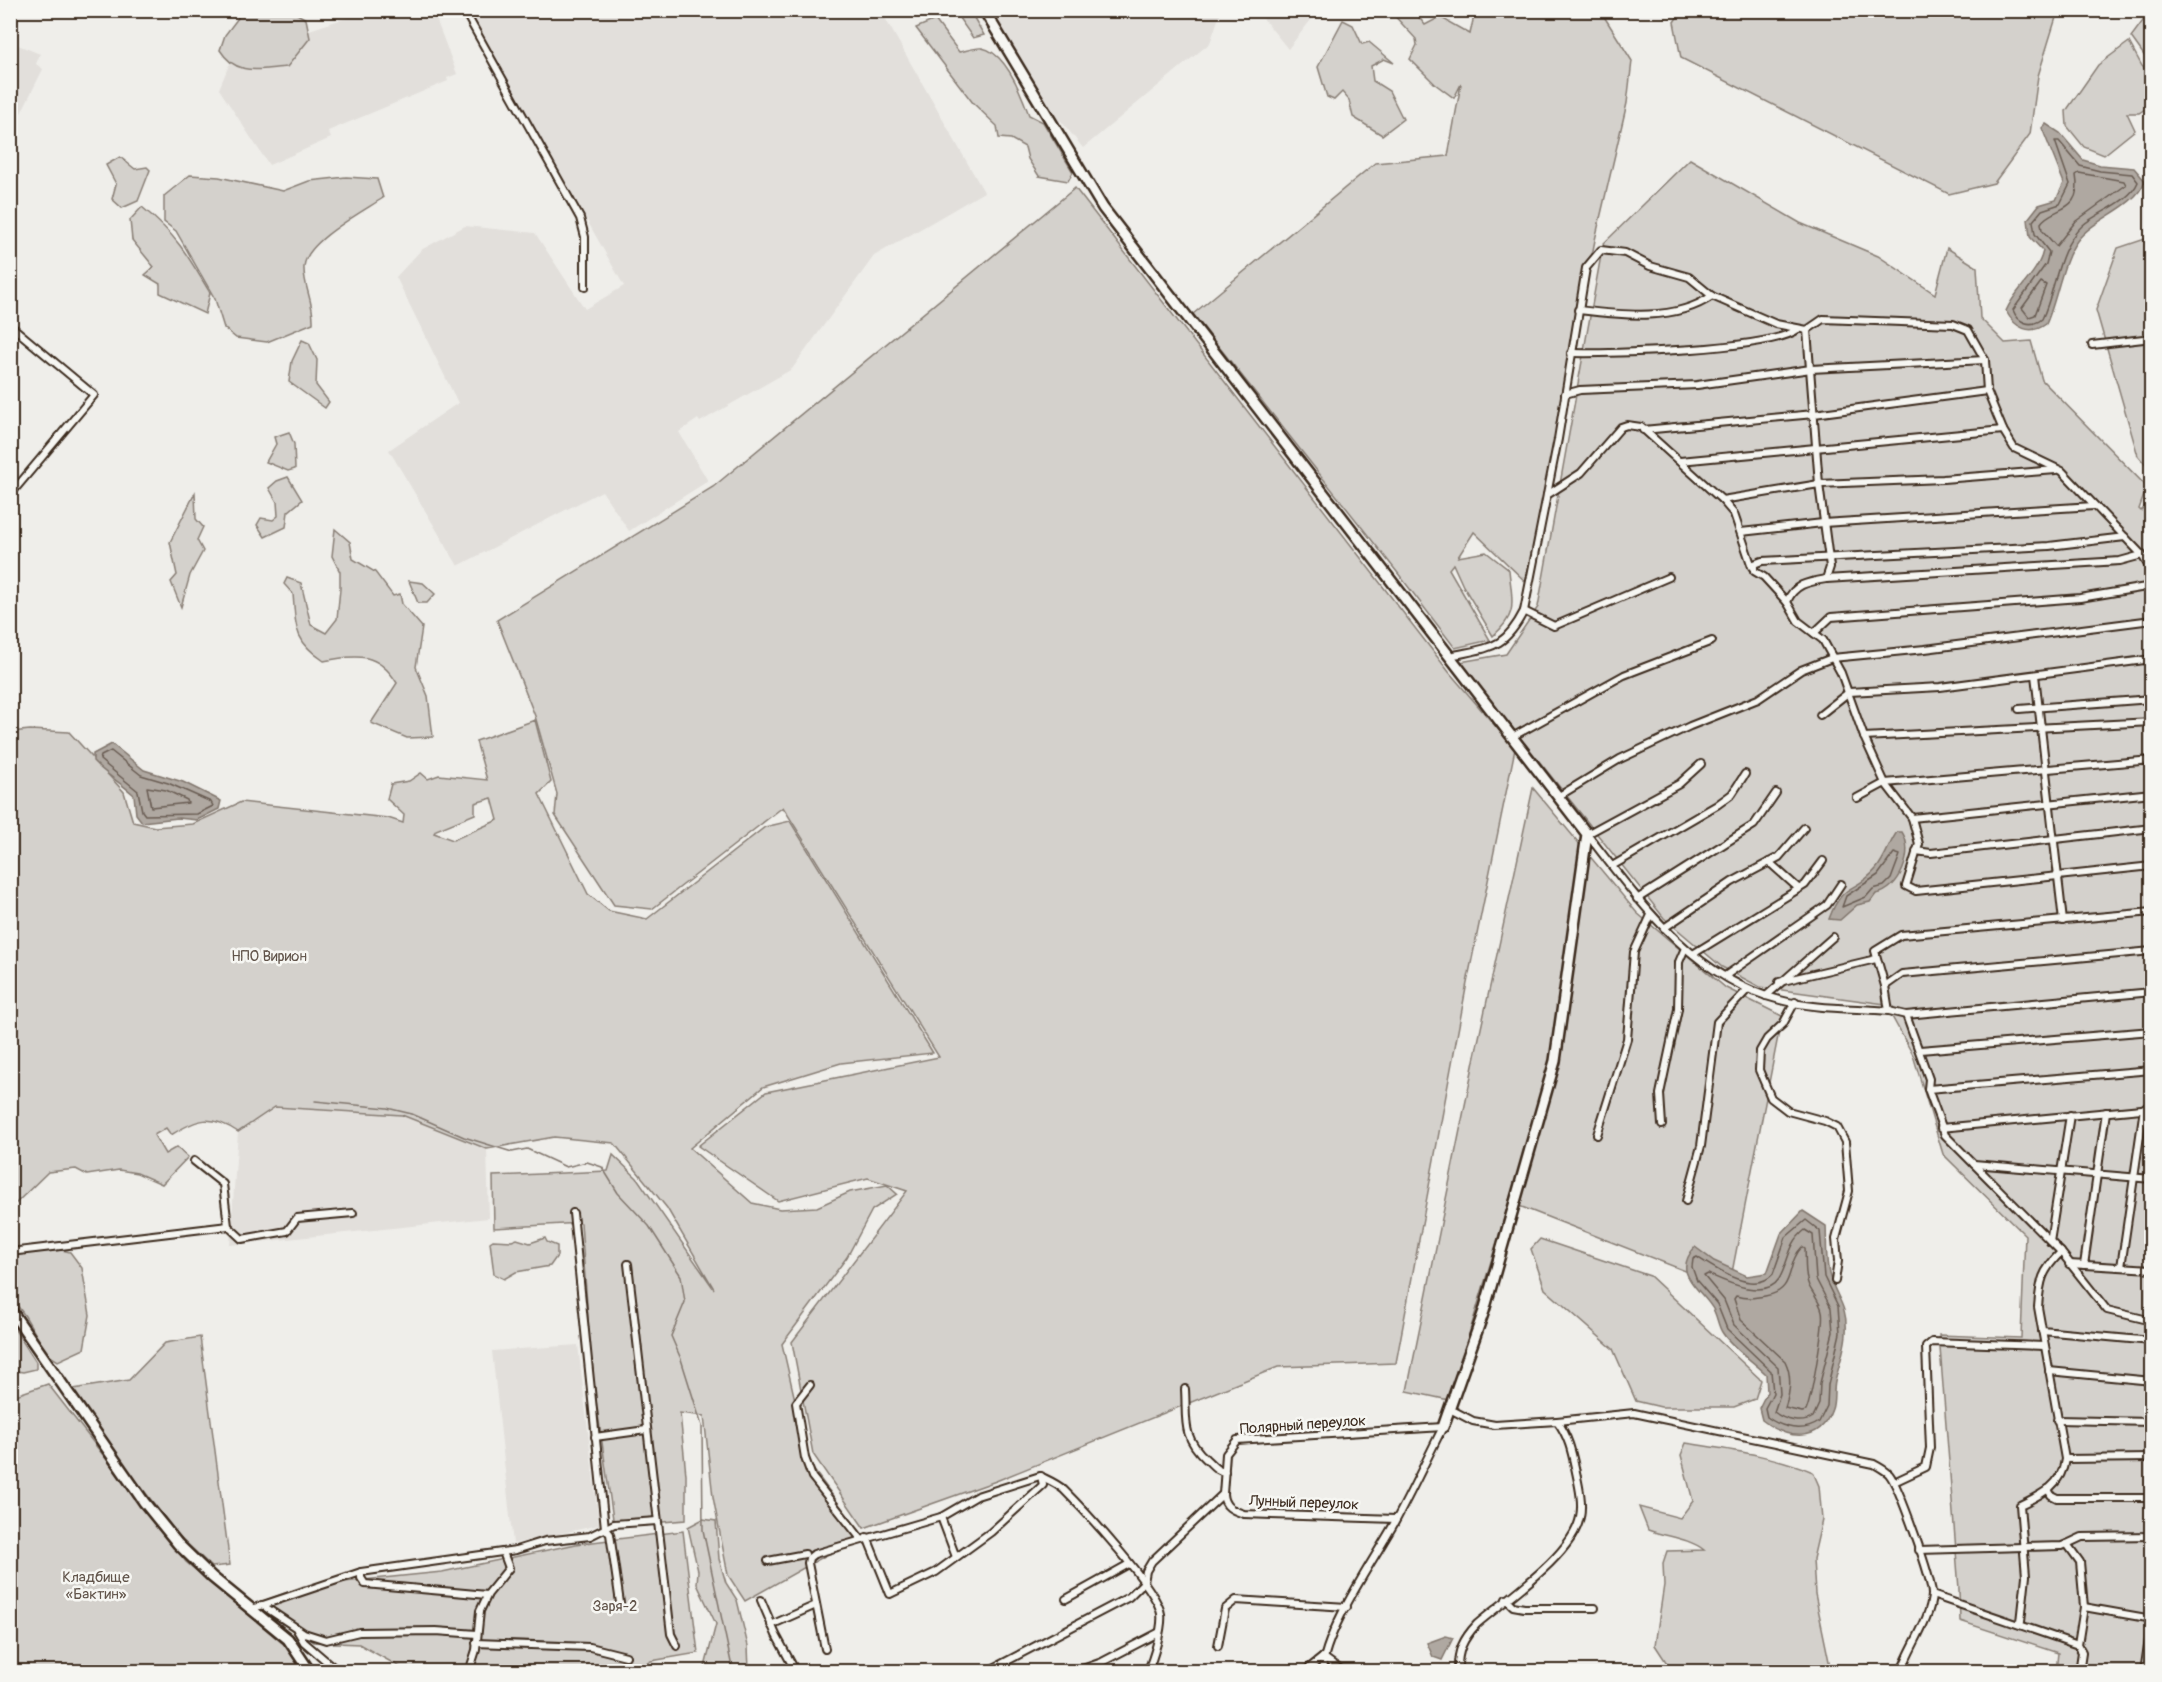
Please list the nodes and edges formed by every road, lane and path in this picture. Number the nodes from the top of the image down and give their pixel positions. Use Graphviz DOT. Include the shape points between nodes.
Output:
graph roads {
  1 [pos="464,10"];
  2 [pos="984,10"];
  3 [pos="585,287"];
  4 [pos="1712,296"];
  5 [pos="1578,310"];
  6 [pos="10,326"];
  7 [pos="1798,329"];
  8 [pos="1807,330"];
  9 [pos="2151,338"];
  10 [pos="2092,345"];
  11 [pos="1571,353"];
  12 [pos="1985,360"];
  13 [pos="1811,369"];
  14 [pos="1987,391"];
  15 [pos="1565,394"];
  16 [pos="1814,414"];
  17 [pos="1643,429"];
  18 [pos="2003,430"];
  19 [pos="1817,448"];
  20 [pos="1680,461"];
  21 [pos="2062,471"];
  22 [pos="1819,484"];
  23 [pos="10,495"];
  24 [pos="1547,495"];
  25 [pos="1722,500"];
  26 [pos="2094,506"];
  27 [pos="1823,523"];
  28 [pos="1742,532"];
  29 [pos="2125,537"];
  30 [pos="2142,555"];
  31 [pos="1829,556"];
  32 [pos="1754,571"];
  33 [pos="2151,572"];
  34 [pos="1669,577"];
  35 [pos="1826,579"];
  36 [pos="2151,586"];
  37 [pos="1787,602"];
  38 [pos="1524,611"];
  39 [pos="2151,620"];
  40 [pos="1814,633"];
  41 [pos="1712,641"];
  42 [pos="1450,656"];
  43 [pos="1833,658"];
  44 [pos="2151,659"];
  45 [pos="2035,675"];
  46 [pos="1849,692"];
  47 [pos="2151,699"];
  48 [pos="2039,708"];
  49 [pos="2019,709"];
  50 [pos="1820,715"];
  51 [pos="2151,722"];
  52 [pos="2039,729"];
  53 [pos="1512,736"];
  54 [pos="1864,737"];
  55 [pos="2151,760"];
  56 [pos="1701,764"];
  57 [pos="2044,768"];
  58 [pos="1745,774"];
  59 [pos="1885,783"];
  60 [pos="1776,793"];
  61 [pos="2151,793"];
  62 [pos="1559,796"];
  63 [pos="1857,798"];
  64 [pos="2048,803"];
  65 [pos="1912,819"];
  66 [pos="1804,828"];
  67 [pos="2151,828"];
  68 [pos="1587,834"];
  69 [pos="2052,839"];
  70 [pos="1916,851"];
  71 [pos="1823,861"];
  72 [pos="1769,862"];
  73 [pos="1612,866"];
  74 [pos="2151,866"];
  75 [pos="2056,876"];
  76 [pos="1841,884"];
  77 [pos="1798,888"];
  78 [pos="1637,898"];
  79 [pos="2151,912"];
  80 [pos="1651,915"];
  81 [pos="2062,921"];
  82 [pos="1664,928"];
  83 [pos="1833,937"];
  84 [pos="1685,948"];
  85 [pos="2151,951"];
  86 [pos="1694,954"];
  87 [pos="1876,959"];
  88 [pos="1725,976"];
  89 [pos="1779,982"];
  90 [pos="1885,986"];
  91 [pos="1747,990"];
  92 [pos="2151,992"];
  93 [pos="1766,996"];
  94 [pos="1795,1002"];
  95 [pos="1889,1011"];
  96 [pos="1906,1015"];
  97 [pos="2151,1030"];
  98 [pos="1920,1050"];
  99 [pos="2151,1070"];
  100 [pos="1928,1089"];
  101 [pos="2144,1108"];
  102 [pos="2151,1108"];
  103 [pos="2106,1112"];
  104 [pos="2070,1115"];
  105 [pos="1662,1125"];
  106 [pos="1941,1128"];
  107 [pos="1597,1135"];
  108 [pos="194,1161"];
  109 [pos="1973,1164"];
  110 [pos="2061,1170"];
  111 [pos="2098,1174"];
  112 [pos="2135,1178"];
  113 [pos="2151,1179"];
  114 [pos="1686,1201"];
  115 [pos="573,1213"];
  116 [pos="353,1214"];
  117 [pos="228,1226"];
  118 [pos="2050,1242"];
  119 [pos="10,1252"];
  120 [pos="2061,1252"];
  121 [pos="628,1264"];
  122 [pos="2069,1264"];
  123 [pos="2084,1265"];
  124 [pos="2121,1267"];
  125 [pos="2151,1269"];
  126 [pos="1835,1281"];
  127 [pos="10,1309"];
  128 [pos="2151,1320"];
  129 [pos="2042,1331"];
  130 [pos="2151,1341"];
  131 [pos="2044,1346"];
  132 [pos="2049,1371"];
  133 [pos="2151,1381"];
  134 [pos="810,1385"];
  135 [pos="1185,1389"];
  136 [pos="1450,1409"];
  137 [pos="2057,1420"];
  138 [pos="1557,1421"];
  139 [pos="2151,1422"];
  140 [pos="1443,1426"];
  141 [pos="646,1430"];
  142 [pos="595,1437"];
  143 [pos="2151,1458"];
  144 [pos="2065,1459"];
  145 [pos="1225,1472"];
  146 [pos="1040,1476"];
  147 [pos="1894,1482"];
  148 [pos="2048,1489"];
  149 [pos="1223,1494"];
  150 [pos="2151,1498"];
  151 [pos="941,1517"];
  152 [pos="1396,1519"];
  153 [pos="657,1521"];
  154 [pos="605,1528"];
  155 [pos="2151,1536"];
  156 [pos="864,1538"];
  157 [pos="2067,1544"];
  158 [pos="2022,1546"];
  159 [pos="1919,1550"];
  160 [pos="503,1552"];
  161 [pos="805,1554"];
  162 [pos="956,1557"];
  163 [pos="768,1561"];
  164 [pos="1129,1564"];
  165 [pos="361,1572"];
  166 [pos="1144,1582"];
  167 [pos="487,1595"];
  168 [pos="1932,1595"];
  169 [pos="1066,1599"];
  170 [pos="1506,1599"];
  171 [pos="761,1600"];
  172 [pos="620,1603"];
  173 [pos="262,1605"];
  174 [pos="816,1605"];
  175 [pos="1347,1607"];
  176 [pos="2084,1607"];
  177 [pos="1595,1608"];
  178 [pos="251,1609"];
  179 [pos="2151,1618"];
  180 [pos="771,1624"];
  181 [pos="2018,1624"];
  182 [pos="296,1628"];
  183 [pos="1158,1633"];
  184 [pos="477,1634"];
  185 [pos="476,1643"];
  186 [pos="2078,1645"];
  187 [pos="677,1646"];
  188 [pos="1218,1646"];
  189 [pos="825,1649"];
  190 [pos="626,1656"];
  191 [pos="1323,1658"];
  192 [pos="310,1671"];
  193 [pos="339,1671"];
  194 [pos="469,1671"];
  195 [pos="796,1671"];
  196 [pos="986,1671"];
  197 [pos="1074,1671"];
  198 [pos="1147,1671"];
  199 [pos="1304,1671"];
  200 [pos="1322,1671"];
  201 [pos="1344,1671"];
  202 [pos="1458,1671"];
  203 [pos="1901,1671"];
  204 [pos="2079,1671"];
  205 [pos="2144,1671"];
  1 -- 3 [label="street" via="580,218 585,237"];
  2 -- 42 [label="street" via="1103,208"];
  4 -- 5 [label="street" via="1696,307 1671,312 1624,315"];
  4 -- 5 [label="street" via="1689,278 1650,266 1625,253 1601,250 1586,268"];
  4 -- 7 [label="street" via="1776,324"];
  5 -- 11 [label="street"];
  6 -- 23 [label="street" via="94,395"];
  7 -- 8 [label="street"];
  7 -- 11 [label="street" via="1761,341 1614,354"];
  8 -- 12 [label="street" via="1823,320 1953,324 1968,330"];
  8 -- 13 [label="street"];
  9 -- 10 [label="street"];
  11 -- 15 [label="street"];
  12 -- 13 [label="street"];
  12 -- 14 [label="street"];
  13 -- 15 [label="street" via="1697,385"];
  13 -- 16 [label="street"];
  14 -- 16 [label="street"];
  14 -- 18 [label="street"];
  15 -- 24 [label="street"];
  16 -- 17 [label="street"];
  16 -- 19 [label="street"];
  17 -- 20 [label="street"];
  17 -- 24 [label="street" via="1634,425 1621,427 1581,473"];
  18 -- 19 [label="street"];
  18 -- 21 [label="street" via="2014,448"];
  19 -- 20 [label="street"];
  19 -- 22 [label="street"];
  20 -- 25 [label="street"];
  21 -- 22 [label="street"];
  21 -- 26 [label="street"];
  22 -- 25 [label="street"];
  22 -- 27 [label="street"];
  24 -- 38 [label="street"];
  25 -- 28 [label="street"];
  26 -- 27 [label="street"];
  26 -- 29 [label="street"];
  27 -- 28 [label="street"];
  27 -- 31 [label="street"];
  28 -- 32 [label="street" via="1740,537"];
  29 -- 30 [label="street"];
  29 -- 31 [label="street" via="2049,546"];
  30 -- 33 [label="street"];
  30 -- 35 [label="street" via="2108,562"];
  31 -- 32 [label="street" via="1762,561 1754,564"];
  31 -- 35 [label="street"];
  32 -- 37 [label="street"];
  34 -- 38 [label="street" via="1554,626"];
  35 -- 37 [label="street" via="1805,583 1791,592"];
  36 -- 40 [label="street" via="2080,598 1831,617"];
  37 -- 40 [label="street" via="1798,621"];
  38 -- 42 [label="street" via="1513,632 1499,644"];
  39 -- 43 [label="street"];
  40 -- 43 [label="street"];
  41 -- 53 [label="street" via="1623,675"];
  42 -- 53 [label="street"];
  43 -- 46 [label="street"];
  43 -- 62 [label="street" via="1801,670 1758,699 1620,759"];
  44 -- 45 [label="street"];
  45 -- 46 [label="street" via="1940,687"];
  45 -- 48 [label="street"];
  46 -- 50 [label="street"];
  46 -- 54 [label="street"];
  47 -- 48 [label="street"];
  48 -- 49 [label="street"];
  48 -- 52 [label="street"];
  51 -- 52 [label="street"];
  52 -- 54 [label="street"];
  52 -- 57 [label="street"];
  53 -- 62 [label="street"];
  54 -- 59 [label="street"];
  55 -- 57 [label="street"];
  56 -- 68 [label="street" via="1679,784"];
  57 -- 59 [label="street"];
  57 -- 64 [label="street"];
  58 -- 73 [label="street" via="1732,794 1717,805"];
  59 -- 63 [label="street"];
  59 -- 65 [label="street"];
  60 -- 78 [label="street" via="1754,825"];
  61 -- 64 [label="street"];
  62 -- 68 [label="street"];
  64 -- 65 [label="street"];
  64 -- 69 [label="street"];
  65 -- 70 [label="street" via="1919,844"];
  66 -- 72 [label="street" via="1779,857"];
  67 -- 69 [label="street"];
  68 -- 73 [label="street"];
  68 -- 136 [label="street" via="1554,1061 1484,1311"];
  69 -- 70 [label="street" via="1931,853"];
  69 -- 75 [label="street"];
  70 -- 75 [label="street" via="1906,886 1916,891"];
  71 -- 77 [label="street" via="1805,885"];
  72 -- 77 [label="street"];
  72 -- 82 [label="street"];
  73 -- 78 [label="street"];
  74 -- 75 [label="street"];
  75 -- 81 [label="street"];
  76 -- 88 [label="street" via="1827,905"];
  77 -- 86 [label="street"];
  78 -- 80 [label="street"];
  79 -- 81 [label="street"];
  80 -- 82 [label="street"];
  80 -- 107 [label="street" via="1634,952 1627,1039"];
  81 -- 87 [label="street" via="1900,935 1875,951"];
  82 -- 84 [label="street"];
  83 -- 89 [label="street"];
  84 -- 86 [label="street"];
  84 -- 105 [label="street" via="1679,962 1678,1009 1660,1094"];
  85 -- 90 [label="street" via="1902,974"];
  86 -- 88 [label="street"];
  87 -- 89 [label="street"];
  87 -- 90 [label="street"];
  88 -- 91 [label="street"];
  89 -- 93 [label="street"];
  90 -- 95 [label="street"];
  91 -- 93 [label="street"];
  91 -- 114 [label="street" via="1717,1022 1701,1146"];
  92 -- 96 [label="street"];
  93 -- 94 [label="street"];
  94 -- 95 [label="street"];
  94 -- 126 [label="street" via="1783,1024 1760,1051 1759,1070 1771,1098 1788,1112 1837,1126 1845,1142 1848,1191 1836,1239"];
  95 -- 96 [label="street"];
  96 -- 98 [label="street"];
  97 -- 98 [label="street"];
  98 -- 100 [label="street"];
  99 -- 100 [label="street"];
  100 -- 106 [label="street"];
  101 -- 102 [label="street"];
  101 -- 103 [label="street"];
  101 -- 112 [label="street"];
  103 -- 104 [label="street"];
  103 -- 111 [label="street"];
  104 -- 106 [label="street"];
  104 -- 110 [label="street"];
  106 -- 109 [label="street"];
  108 -- 117 [label="street" via="223,1185"];
  109 -- 110 [label="street"];
  109 -- 118 [label="street"];
  110 -- 111 [label="street"];
  110 -- 118 [label="street"];
  111 -- 112 [label="street"];
  111 -- 123 [label="street"];
  112 -- 113 [label="street"];
  112 -- 124 [label="street"];
  115 -- 142 [label="street"];
  116 -- 117 [label="street" via="297,1218 287,1231 242,1239"];
  117 -- 119 [label="street"];
  118 -- 120 [label="street"];
  120 -- 122 [label="street"];
  120 -- 129 [label="street" via="2045,1268 2040,1284"];
  121 -- 141 [label="street"];
  122 -- 123 [label="street"];
  122 -- 128 [label="street" via="2107,1310"];
  123 -- 124 [label="street"];
  124 -- 125 [label="street"];
  127 -- 178 [label="street" via="144,1502 178,1544"];
  129 -- 130 [label="street"];
  129 -- 131 [label="street"];
  131 -- 132 [label="street"];
  131 -- 147 [label="street" via="1932,1342 1926,1347 1930,1448 1927,1463"];
  132 -- 133 [label="street"];
  132 -- 137 [label="street"];
  134 -- 156 [label="street" via="796,1403 812,1478"];
  135 -- 145 [label="street" via="1188,1437 1216,1470"];
  136 -- 138 [label="street" via="1473,1421 1495,1425"];
  136 -- 140 [label="street"];
  137 -- 139 [label="street"];
  137 -- 144 [label="street"];
  138 -- 147 [label="street" via="1634,1413 1874,1464"];
  138 -- 170 [label="street" via="1571,1449 1581,1509 1578,1524 1566,1549"];
  140 -- 145 [label="street, Полярный переулок" via="1237,1440 1226,1454"];
  140 -- 152 [label="street"];
  141 -- 142 [label="street"];
  141 -- 153 [label="street"];
  142 -- 154 [label="street"];
  143 -- 144 [label="street"];
  144 -- 148 [label="street" via="2063,1473"];
  145 -- 149 [label="street, Полярный переулок"];
  146 -- 151 [label="street" via="977,1496"];
  146 -- 162 [label="street" via="1043,1485 991,1532"];
  146 -- 164 [label="street" via="1063,1489"];
  147 -- 159 [label="street"];
  148 -- 150 [label="street" via="2057,1498"];
  148 -- 158 [label="street" via="2020,1505"];
  149 -- 152 [label="street, Лунный переулок" via="1228,1508 1244,1514"];
  149 -- 166 [label="street" via="1152,1561"];
  151 -- 156 [label="street"];
  151 -- 162 [label="street"];
  152 -- 175 [label="street"];
  153 -- 154 [label="street"];
  153 -- 187 [label="street" via="671,1634"];
  154 -- 160 [label="street" via="590,1536 545,1541"];
  154 -- 172 [label="street" via="610,1534"];
  155 -- 157 [label="street" via="2082,1537"];
  156 -- 162 [label="street" via="890,1594 936,1572"];
  156 -- 174 [label="street" via="809,1558"];
  157 -- 158 [label="street"];
  157 -- 176 [label="street" via="2080,1562"];
  158 -- 159 [label="street"];
  158 -- 181 [label="street" via="2026,1576"];
  159 -- 168 [label="street"];
  160 -- 165 [label="street"];
  160 -- 167 [label="street" via="509,1568"];
  161 -- 163 [label="street"];
  164 -- 166 [label="street"];
  164 -- 169 [label="street"];
  165 -- 167 [label="street" via="365,1584"];
  165 -- 173 [label="street"];
  166 -- 183 [label="street" via="1162,1615"];
  166 -- 196 [label="street" via="1129,1597"];
  167 -- 184 [label="street"];
  168 -- 181 [label="street"];
  168 -- 203 [label="street"];
  170 -- 177 [label="street" via="1513,1606 1524,1608"];
  170 -- 202 [label="street" via="1464,1639 1458,1654"];
  171 -- 180 [label="street"];
  173 -- 178 [label="street"];
  173 -- 182 [label="street"];
  174 -- 180 [label="street"];
  174 -- 189 [label="street"];
  175 -- 188 [label="street" via="1236,1600 1225,1609"];
  175 -- 191 [label="street"];
  176 -- 179 [label="street"];
  176 -- 186 [label="street"];
  178 -- 192 [label="street" via="288,1639"];
  179 -- 205 [label="street"];
  180 -- 195 [label="street"];
  181 -- 186 [label="street"];
  182 -- 184 [label="street" via="326,1640 359,1632"];
  182 -- 193 [label="street" via="304,1642"];
  183 -- 197 [label="street" via="1102,1662"];
  183 -- 198 [label="street"];
  184 -- 185 [label="street"];
  185 -- 190 [label="street" via="590,1647"];
  185 -- 194 [label="street"];
  186 -- 204 [label="street" via="2082,1652"];
  191 -- 199 [label="street"];
  191 -- 200 [label="street"];
  191 -- 201 [label="street"];
}
